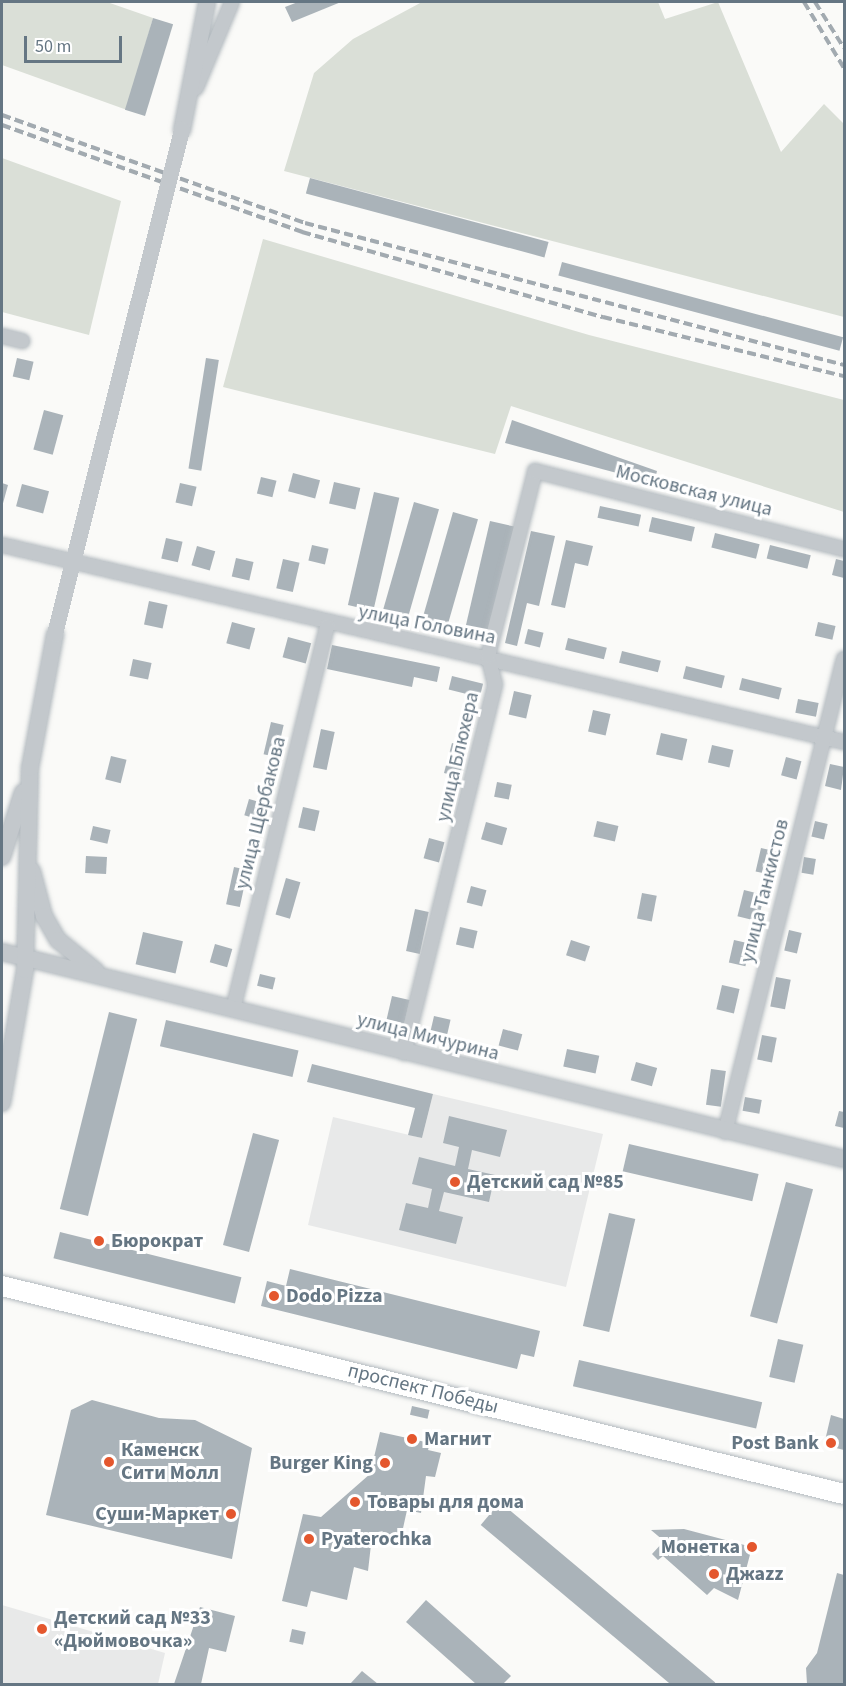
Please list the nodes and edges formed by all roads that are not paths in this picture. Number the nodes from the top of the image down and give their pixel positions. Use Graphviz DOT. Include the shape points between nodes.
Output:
graph roads {
  1 [pos="207,2"];
  2 [pos="232,2"];
  3 [pos="183,130"];
  4 [pos="2,336"];
  5 [pos="22,341"];
  6 [pos="535,471"];
  7 [pos="2,545"];
  8 [pos="844,549"];
  9 [pos="327,626"];
  10 [pos="488,656"];
  11 [pos="844,659"];
  12 [pos="824,738"];
  13 [pos="844,742"];
  14 [pos="30,768"];
  15 [pos="26,847"];
  16 [pos="2,856"];
  17 [pos="2,952"];
  18 [pos="25,957"];
  19 [pos="112,980"];
  20 [pos="233,1009"];
  21 [pos="404,1053"];
  22 [pos="2,1103"];
  23 [pos="725,1132"];
  24 [pos="844,1159"];
  25 [pos="2,1286"];
  26 [pos="844,1494"];
  1 -- 3 [label="street"];
  2 -- 3 [label="street"];
  3 -- 14 [label="street, bridge" via="55,634"];
  4 -- 5 [label="street"];
  6 -- 8 [label="street, Московская улица"];
  6 -- 10 [label="street, улица Блюхера"];
  7 -- 9 [label="street, улица Головина"];
  9 -- 10 [label="street, улица Головина"];
  9 -- 20 [label="street, улица Щербакова"];
  10 -- 12 [label="street, улица Головина"];
  10 -- 21 [label="street, улица Блюхера" via="495,684"];
  11 -- 12 [label="street, улица Танкистов"];
  12 -- 13 [label="street, улица Головина"];
  12 -- 23 [label="street, улица Танкистов"];
  14 -- 15 [label="street"];
  14 -- 16 [label="street"];
  15 -- 18 [label="street"];
  15 -- 19 [label="street" via="44,916 58,940"];
  17 -- 18 [label="street, улица Мичурина"];
  18 -- 19 [label="street, улица Мичурина"];
  18 -- 22 [label="street"];
  19 -- 20 [label="street, улица Мичурина"];
  20 -- 21 [label="street, улица Мичурина"];
  21 -- 23 [label="street, улица Мичурина"];
  23 -- 24 [label="street, улица Мичурина"];
  25 -- 26 [label="main road, проспект Победы"];
}
